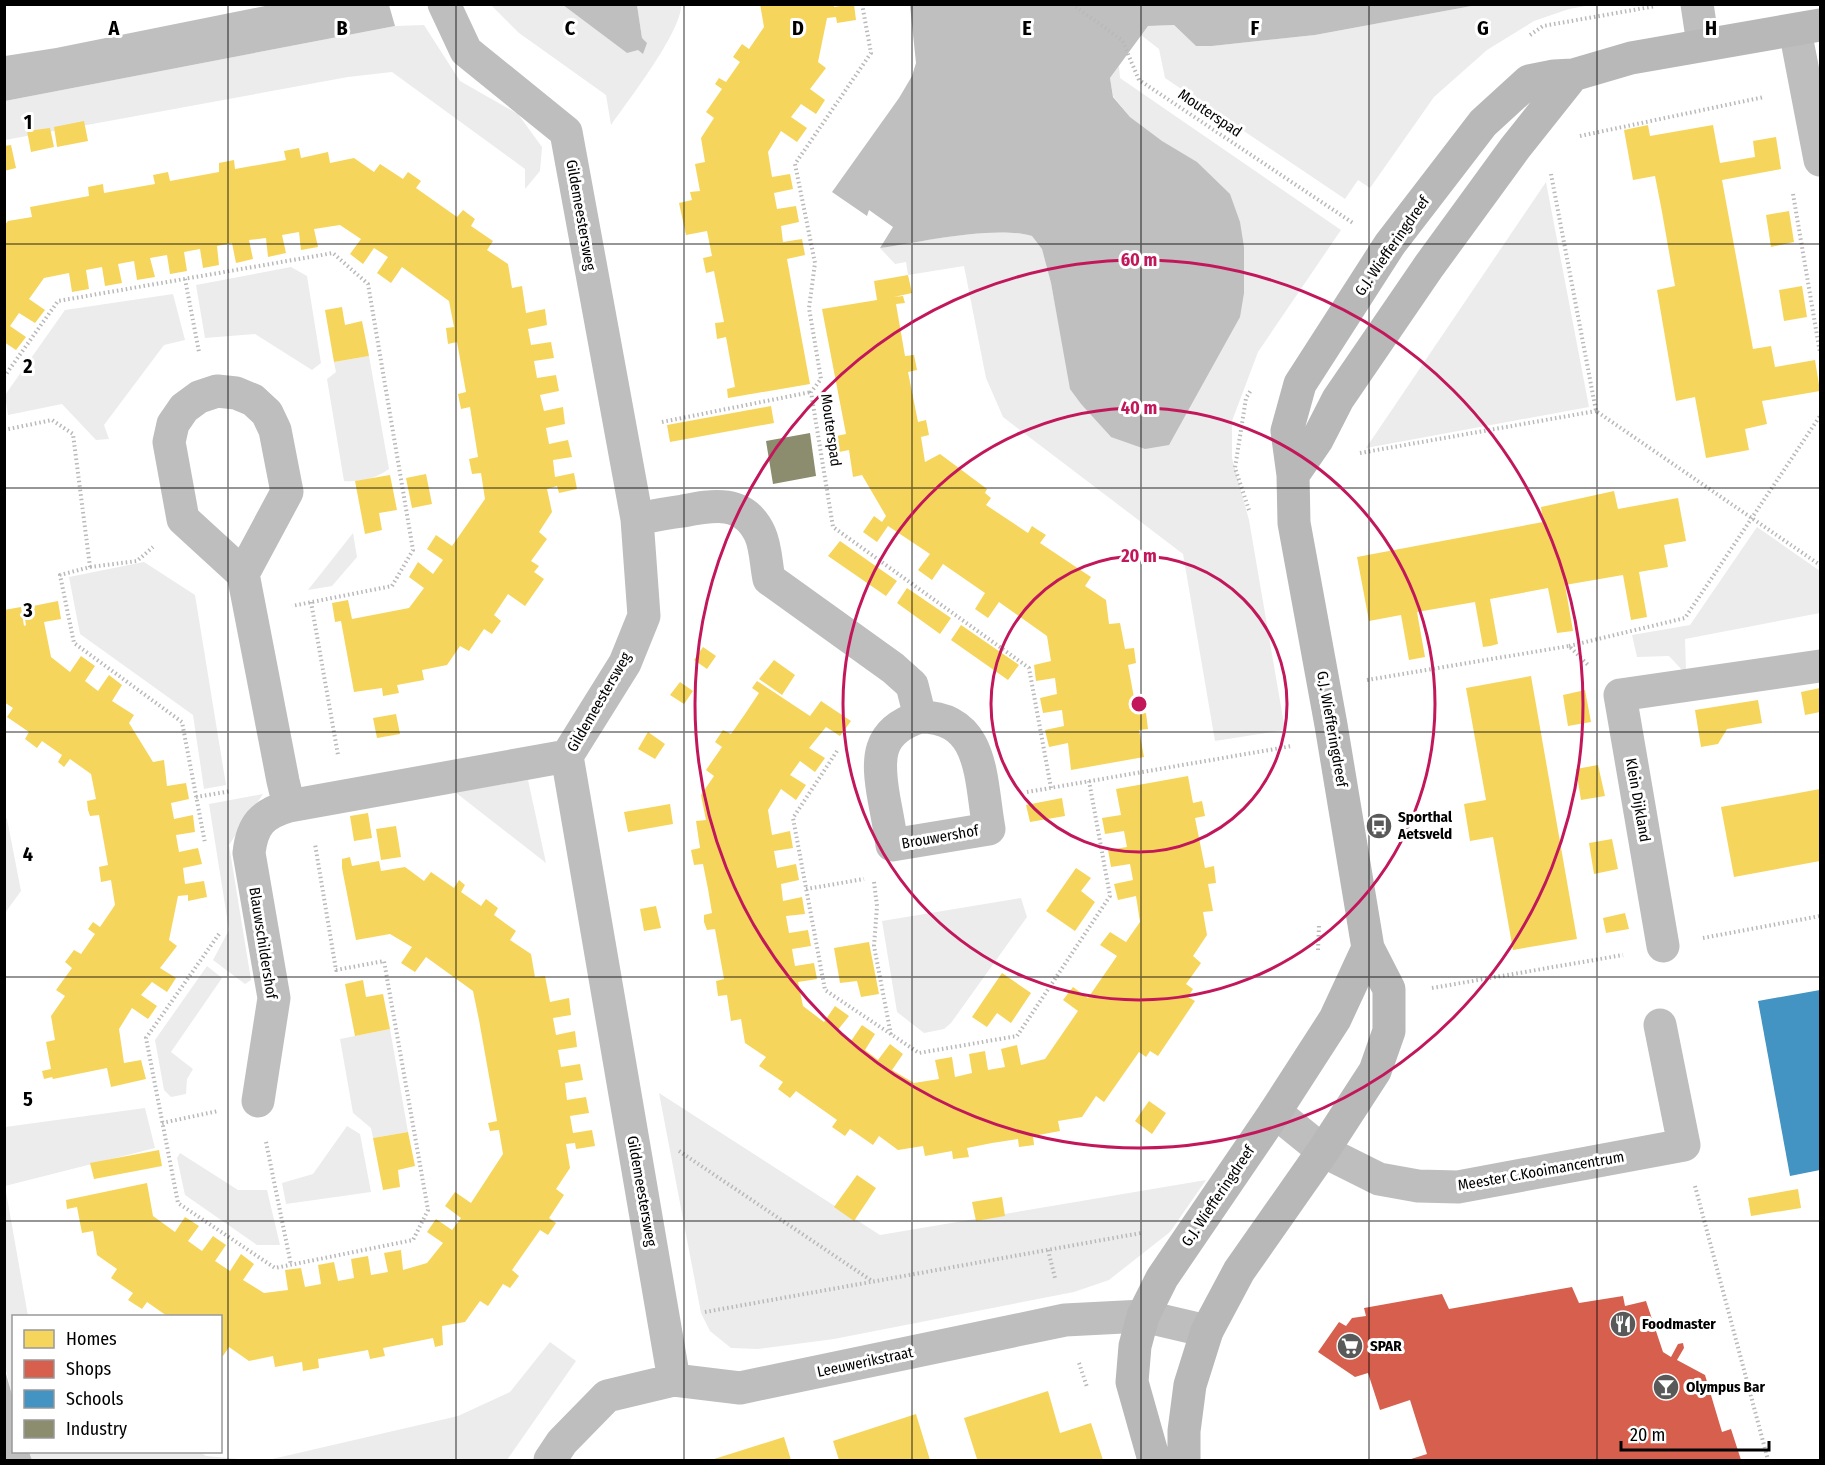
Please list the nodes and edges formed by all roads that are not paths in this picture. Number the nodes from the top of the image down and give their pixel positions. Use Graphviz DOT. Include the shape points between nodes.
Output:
graph roads {
  1 [pos="444,4"];
  2 [pos="1697,4"];
  3 [pos="1808,28"];
  4 [pos="1702,44"];
  5 [pos="1573,75"];
  6 [pos="1821,160"];
  7 [pos="1293,475"];
  8 [pos="637,519"];
  9 [pos="243,574"];
  10 [pos="1821,666"];
  11 [pos="920,717"];
  12 [pos="567,756"];
  13 [pos="289,806"];
  14 [pos="1663,946"];
  15 [pos="1368,948"];
  16 [pos="1660,1025"];
  17 [pos="258,1101"];
  18 [pos="1275,1112"];
  19 [pos="1323,1151"];
  20 [pos="1143,1316"];
  21 [pos="1207,1331"];
  22 [pos="674,1380"];
  23 [pos="550,1461"];
  24 [pos="1154,1461"];
  25 [pos="1184,1461"];
  1 -- 8 [label="street, Gildemeestersweg" via="466,51 566,132"];
  2 -- 4 [label="street"];
  3 -- 4 [label="street, G.J. Wiefferingdreef"];
  3 -- 6 [label="street" via="1808,89"];
  4 -- 5 [label="street, G.J. Wiefferingdreef"];
  5 -- 7 [label="street" via="1429,266 1338,399"];
  5 -- 7 [label="street, G.J. Wiefferingdreef" via="1529,81 1483,123 1390,244 1300,384 1287,431"];
  7 -- 15 [label="street, G.J. Wiefferingdreef" via="1294,523"];
  8 -- 11 [label="street" via="715,505 743,513 761,536 769,579 912,685"];
  8 -- 12 [label="street, Gildemeestersweg" via="644,616 625,663"];
  9 -- 9 [label="street" via="287,492 275,430 267,413 253,400 218,391 199,397 184,408 169,442 183,519"];
  9 -- 13 [label="street"];
  10 -- 14 [label="street, Klein Dijkland" via="1620,695"];
  11 -- 11 [label="street, Brouwershof" via="893,731 879,759 892,845 989,829 972,743 950,721"];
  12 -- 13 [label="street, Blauwschildershof"];
  12 -- 22 [label="street, Gildemeestersweg"];
  13 -- 17 [label="street, Blauwschildershof" via="267,814 250,839 249,853 274,998"];
  15 -- 18 [label="street, G.J. Wiefferingdreef" via="1335,1019"];
  15 -- 19 [label="street, G.J. Wiefferingdreef" via="1389,989 1389,1031 1375,1071"];
  16 -- 19 [label="street, Meester C.Kooimancentrum" via="1684,1145 1458,1187 1418,1186 1379,1179"];
  18 -- 19 [label="street, Meester C.Kooimancentrum"];
  18 -- 20 [label="street, G.J. Wiefferingdreef" via="1162,1278"];
  19 -- 21 [label="street, G.J. Wiefferingdreef" via="1239,1272"];
  20 -- 21 [label="street, Leeuwerikstraat"];
  20 -- 22 [label="street, Leeuwerikstraat" via="1065,1320 740,1388"];
  20 -- 24 [label="street, G.J. Wiefferingdreef" via="1132,1382"];
  21 -- 25 [label="street, G.J. Wiefferingdreef" via="1190,1385"];
  22 -- 23 [label="street, Leeuwerikstraat" via="607,1396 562,1442"];
}
